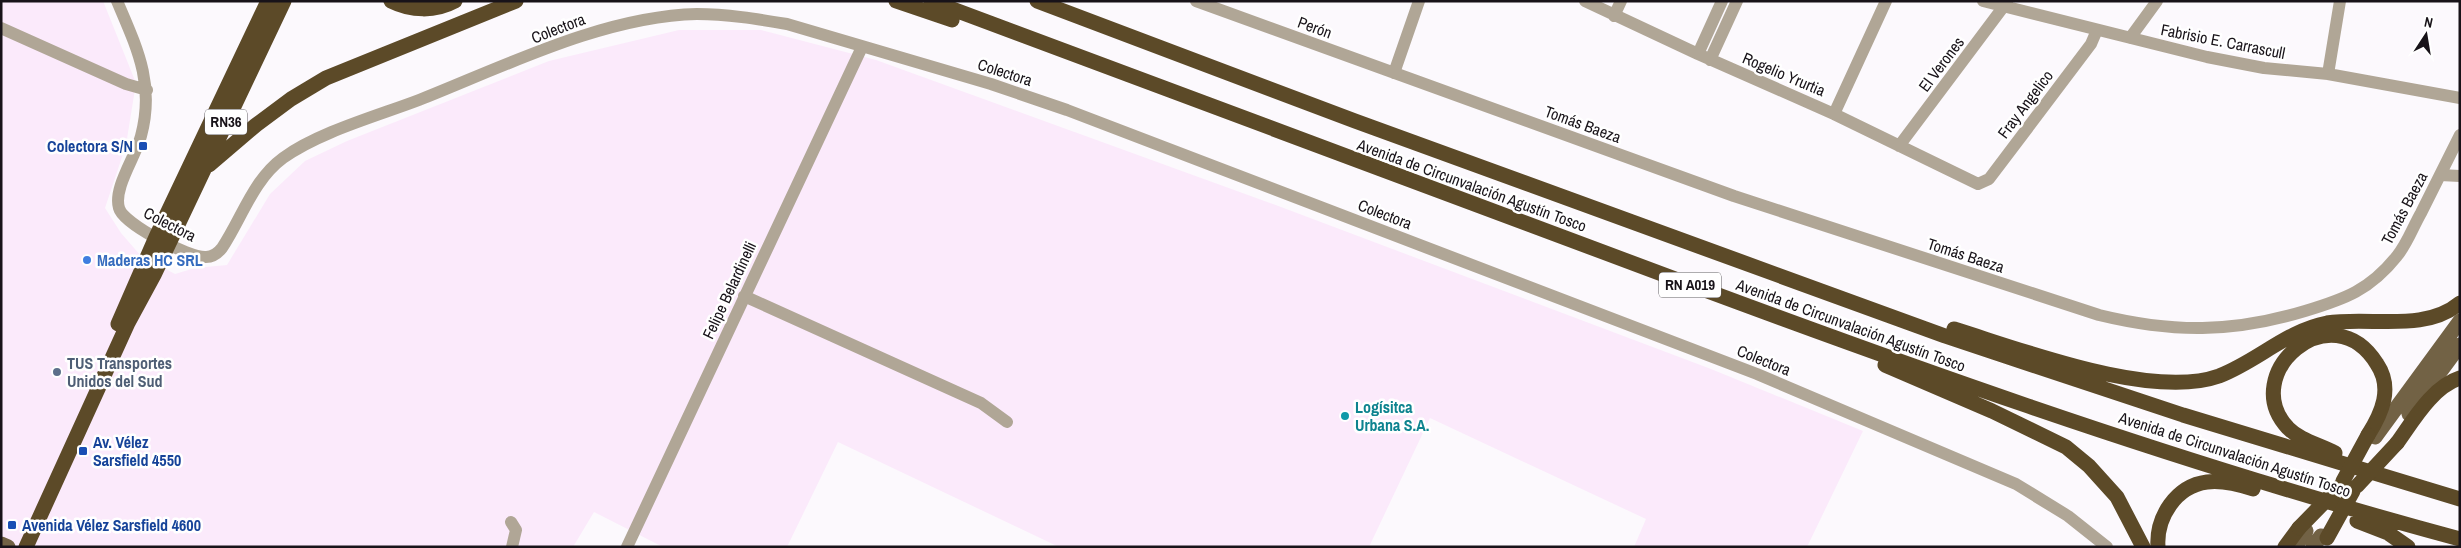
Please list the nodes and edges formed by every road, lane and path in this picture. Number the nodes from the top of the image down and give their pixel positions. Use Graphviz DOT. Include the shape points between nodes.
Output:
graph roads {
  1 [pos="117,1"];
  2 [pos="268,1"];
  3 [pos="284,1"];
  4 [pos="391,1"];
  5 [pos="455,1"];
  6 [pos="516,1"];
  7 [pos="896,1"];
  8 [pos="931,1"];
  9 [pos="1037,1"];
  10 [pos="1196,1"];
  11 [pos="1419,1"];
  12 [pos="1585,1"];
  13 [pos="1621,1"];
  14 [pos="1722,1"];
  15 [pos="1737,1"];
  16 [pos="1886,1"];
  17 [pos="1983,1"];
  18 [pos="2157,1"];
  19 [pos="2340,1"];
  20 [pos="2006,4"];
  21 [pos="1614,16"];
  22 [pos="1,28"];
  23 [pos="2097,30"];
  24 [pos="2130,38"];
  25 [pos="862,47"];
  26 [pos="1698,54"];
  27 [pos="1710,60"];
  28 [pos="1394,73"];
  29 [pos="2328,74"];
  30 [pos="1144,81"];
  31 [pos="147,90"];
  32 [pos="2460,98"];
  33 [pos="1834,114"];
  34 [pos="2460,135"];
  35 [pos="1899,146"];
  36 [pos="204,169"];
  37 [pos="2440,175"];
  38 [pos="2459,176"];
  39 [pos="1969,181"];
  40 [pos="163,240"];
  41 [pos="1776,276"];
  42 [pos="744,296"];
  43 [pos="2460,303"];
  44 [pos="2460,321"];
  45 [pos="1804,328"];
  46 [pos="2460,345"];
  47 [pos="2460,378"];
  48 [pos="1007,422"];
  49 [pos="2382,439"];
  50 [pos="2384,476"];
  51 [pos="2348,486"];
  52 [pos="2460,488"];
  53 [pos="2460,499"];
  54 [pos="2317,500"];
  55 [pos="511,522"];
  56 [pos="2303,529"];
  57 [pos="2460,540"];
  58 [pos="2320,542"];
  59 [pos="1,544"];
  60 [pos="8,547"];
  61 [pos="15,547"];
  62 [pos="26,547"];
  63 [pos="512,547"];
  64 [pos="627,547"];
  65 [pos="2107,547"];
  66 [pos="2143,547"];
  67 [pos="2158,547"];
  68 [pos="2285,547"];
  69 [pos="2295,547"];
  70 [pos="2408,547"];
  1 -- 31 [label="street, Colectora" via="136,47"];
  2 -- 40 [label="highway, RN36"];
  3 -- 36 [label="highway, RN36"];
  4 -- 5 [label="highway" via="419,9 441,7"];
  6 -- 36 [label="highway" via="326,78 290,99"];
  7 -- 30 [label="highway" via="1021,45"];
  8 -- 30 [label="highway, Avenida de Circunvalación Agustín Tosco / RN A019"];
  9 -- 41 [label="highway, Avenida de Circunvalación Agustín Tosco / RN A019"];
  10 -- 28 [label="street, Perón"];
  11 -- 28 [label="street"];
  12 -- 21 [label="street, Rogelio Yrurtia"];
  13 -- 21 [label="street"];
  14 -- 26 [label="street"];
  15 -- 27 [label="street"];
  16 -- 33 [label="street"];
  17 -- 20 [label="street, Fabrisio E. Carrascull"];
  18 -- 24 [label="street"];
  19 -- 29 [label="street"];
  20 -- 23 [label="street, Fabrisio E. Carrascull"];
  20 -- 35 [label="street, El Verones"];
  21 -- 26 [label="street, Rogelio Yrurtia"];
  22 -- 31 [label="street" via="126,84"];
  23 -- 24 [label="street, Fabrisio E. Carrascull"];
  23 -- 39 [label="street, Fray Angelico" via="2091,44 1989,178 1978,184"];
  24 -- 29 [label="street, Fabrisio E. Carrascull" via="2264,68"];
  25 -- 40 [label="street, Colectora" via="787,24 726,15 666,16 600,30 296,150 262,180 227,241 214,255 201,257"];
  25 -- 42 [label="street, Felipe Belardinelli"];
  25 -- 65 [label="street, Colectora" via="1067,110 1757,374 2016,484 2068,516"];
  26 -- 27 [label="street, Rogelio Yrurtia"];
  27 -- 33 [label="street, Rogelio Yrurtia"];
  28 -- 37 [label="street, Tomás Baeza" via="1781,212 2099,315 2158,327 2210,329 2273,321 2335,302 2361,290 2398,255"];
  29 -- 32 [label="street, Fabrisio E. Carrascull"];
  30 -- 45 [label="highway, Avenida de Circunvalación Agustín Tosco / RN A019"];
  31 -- 40 [label="street, Colectora" via="142,134 118,201 124,217"];
  33 -- 35 [label="street, Rogelio Yrurtia"];
  34 -- 37 [label="street, Tomás Baeza"];
  35 -- 39 [label="street, Rogelio Yrurtia"];
  36 -- 40 [label="highway, RN36"];
  37 -- 38 [label="street"];
  40 -- 61 [label="highway, RN36"];
  40 -- 62 [label="highway, RN36"];
  41 -- 43 [label="highway" via="1870,301 2078,365 2137,380 2173,384 2219,376 2287,337 2316,325 2339,321 2420,320 2446,312"];
  41 -- 50 [label="highway, Avenida de Circunvalación Agustín Tosco / RN A019" via="2095,388"];
  42 -- 48 [label="street" via="981,402"];
  42 -- 64 [label="street, Felipe Belardinelli"];
  44 -- 49 [label="main road"];
  45 -- 54 [label="highway, Avenida de Circunvalación Agustín Tosco / RN A019"];
  45 -- 66 [label="highway" via="2057,441 2084,461 2110,487"];
  46 -- 49 [label="main road"];
  47 -- 49 [label="highway" via="2448,383"];
  49 -- 50 [label="highway" via="2383,375 2374,358 2360,345 2335,336 2316,337 2294,349 2280,368 2275,390 2277,407 2286,426 2303,439"];
  49 -- 51 [label="highway, bridge"];
  49 -- 51 [label="highway, bridge"];
  50 -- 52 [label="highway" via="2432,481"];
  50 -- 53 [label="highway, Avenida de Circunvalación Agustín Tosco / RN A019"];
  51 -- 56 [label="highway, bridge"];
  51 -- 58 [label="highway, bridge"];
  54 -- 57 [label="highway, Avenida de Circunvalación Agustín Tosco / RN A019"];
  54 -- 67 [label="highway" via="2229,483 2196,485 2177,496 2165,512 2158,534"];
  54 -- 70 [label="highway" via="2358,522 2388,533"];
  55 -- 63 [label="street" via="516,530"];
  56 -- 68 [label="highway"];
  56 -- 69 [label="main road"];
  59 -- 60 [label="main road"];
}
